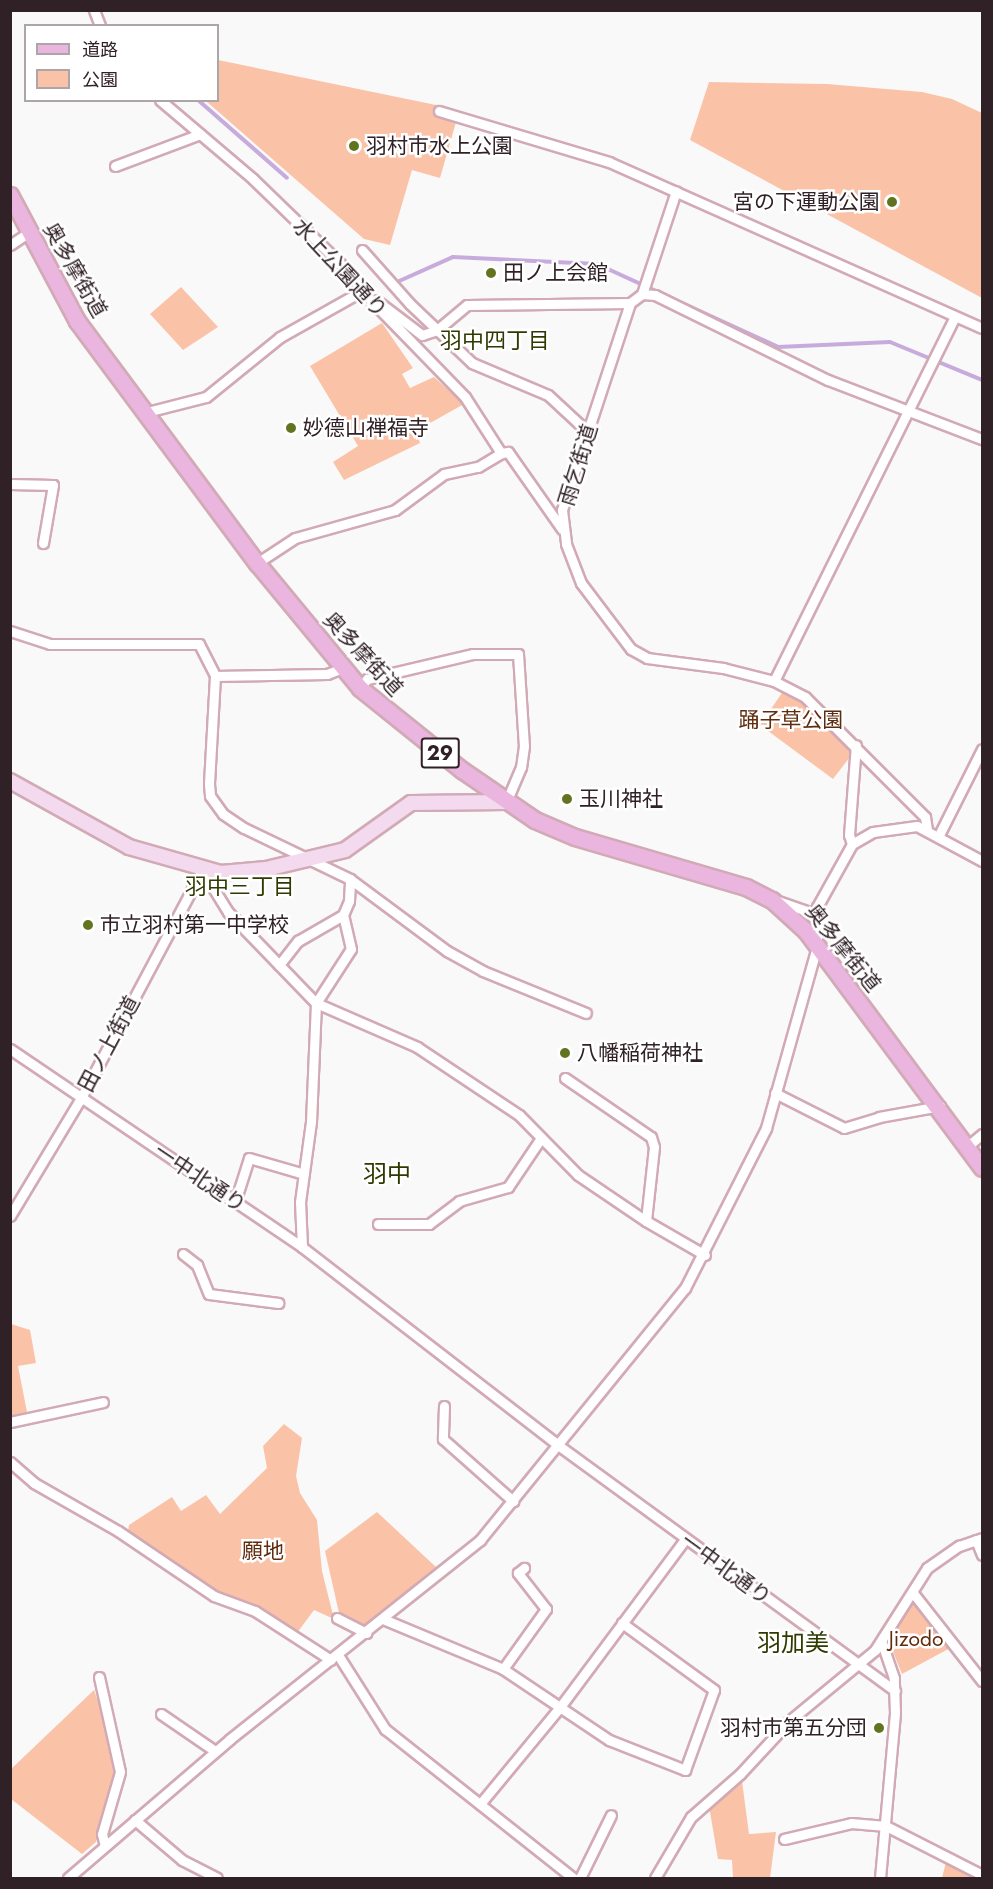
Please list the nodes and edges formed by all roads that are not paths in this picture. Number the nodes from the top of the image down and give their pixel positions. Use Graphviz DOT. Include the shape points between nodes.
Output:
graph roads {
  1 [pos="162,102"];
  2 [pos="439,111"];
  3 [pos="200,134"];
  4 [pos="115,166"];
  5 [pos="676,191"];
  6 [pos="10,195"];
  7 [pos="29,232"];
  8 [pos="10,244"];
  9 [pos="362,250"];
  10 [pos="643,287"];
  11 [pos="362,291"];
  12 [pos="630,303"];
  13 [pos="954,318"];
  14 [pos="982,328"];
  15 [pos="437,330"];
  16 [pos="909,409"];
  17 [pos="147,412"];
  18 [pos="588,432"];
  19 [pos="982,439"];
  20 [pos="501,453"];
  21 [pos="10,484"];
  22 [pos="564,531"];
  23 [pos="43,543"];
  24 [pos="257,563"];
  25 [pos="10,631"];
  26 [pos="343,668"];
  27 [pos="215,676"];
  28 [pos="774,681"];
  29 [pos="360,688"];
  30 [pos="856,745"];
  31 [pos="982,749"];
  32 [pos="10,781"];
  33 [pos="506,802"];
  34 [pos="927,829"];
  35 [pos="939,835"];
  36 [pos="852,844"];
  37 [pos="314,860"];
  38 [pos="982,861"];
  39 [pos="202,870"];
  40 [pos="350,879"];
  41 [pos="772,900"];
  42 [pos="815,914"];
  43 [pos="344,915"];
  44 [pos="817,946"];
  45 [pos="279,965"];
  46 [pos="316,1004"];
  47 [pos="586,1013"];
  48 [pos="10,1049"];
  49 [pos="565,1078"];
  50 [pos="775,1093"];
  51 [pos="81,1098"];
  52 [pos="940,1107"];
  53 [pos="982,1134"];
  54 [pos="541,1138"];
  55 [pos="969,1145"];
  56 [pos="982,1168"];
  57 [pos="304,1174"];
  58 [pos="235,1202"];
  59 [pos="10,1215"];
  60 [pos="646,1221"];
  61 [pos="378,1224"];
  62 [pos="302,1247"];
  63 [pos="183,1254"];
  64 [pos="705,1255"];
  65 [pos="278,1304"];
  66 [pos="103,1402"];
  67 [pos="444,1406"];
  68 [pos="10,1422"];
  69 [pos="558,1445"];
  70 [pos="10,1462"];
  71 [pos="513,1502"];
  72 [pos="685,1539"];
  73 [pos="979,1539"];
  74 [pos="982,1555"];
  75 [pos="524,1568"];
  76 [pos="913,1593"];
  77 [pos="337,1618"];
  78 [pos="382,1618"];
  79 [pos="622,1623"];
  80 [pos="366,1633"];
  81 [pos="881,1641"];
  82 [pos="334,1658"];
  83 [pos="857,1664"];
  84 [pos="503,1669"];
  85 [pos="99,1677"];
  86 [pos="982,1681"];
  87 [pos="895,1691"];
  88 [pos="560,1707"];
  89 [pos="161,1714"];
  90 [pos="215,1751"];
  91 [pos="480,1804"];
  92 [pos="611,1815"];
  93 [pos="135,1820"];
  94 [pos="886,1826"];
  95 [pos="784,1839"];
  96 [pos="105,1846"];
  97 [pos="78,1870"];
  98 [pos="982,1875"];
  99 [pos="68,1878"];
  100 [pos="86,1878"];
  101 [pos="217,1878"];
  102 [pos="573,1878"];
  103 [pos="580,1878"];
  104 [pos="657,1878"];
  105 [pos="879,1878"];
  1 -- 3 [label="street, 水上公園通り"];
  2 -- 5 [label="street" via="609,162"];
  3 -- 4 [label="street"];
  3 -- 11 [label="street, 水上公園通り" via="270,195"];
  5 -- 10 [label="street"];
  5 -- 13 [label="street"];
  6 -- 7 [label="main road, 奥多摩街道 / 29"];
  7 -- 8 [label="street"];
  7 -- 17 [label="main road, 奥多摩街道 / 29" via="70,311"];
  9 -- 15 [label="street"];
  10 -- 12 [label="street"];
  10 -- 16 [label="street" via="828,380"];
  11 -- 15 [label="street" via="418,333"];
  11 -- 17 [label="street" via="280,337 206,397"];
  11 -- 20 [label="street, 水上公園通り" via="465,398"];
  12 -- 15 [label="street" via="467,305"];
  12 -- 18 [label="street, 雨乞街道"];
  13 -- 14 [label="street"];
  13 -- 16 [label="street"];
  15 -- 18 [label="street" via="472,363 548,395"];
  16 -- 19 [label="street"];
  16 -- 28 [label="street"];
  17 -- 24 [label="main road, 奥多摩街道 / 29"];
  18 -- 22 [label="street, 雨乞街道" via="562,510"];
  20 -- 22 [label="street, 雨乞街道" via="508,452"];
  20 -- 24 [label="street" via="478,467 444,474 395,510 296,538"];
  21 -- 23 [label="street" via="53,485"];
  22 -- 28 [label="street" via="581,584 631,649 658,660 723,668"];
  24 -- 26 [label="main road, 奥多摩街道 / 29"];
  25 -- 27 [label="street" via="50,644 199,644"];
  26 -- 27 [label="street" via="327,674"];
  26 -- 29 [label="main road, 奥多摩街道 / 29"];
  27 -- 37 [label="street" via="208,759 213,801 223,814 244,828"];
  28 -- 30 [label="street" via="805,697"];
  29 -- 33 [label="main road, 奥多摩街道 / 29"];
  29 -- 33 [label="street" via="367,679 473,654 518,654 524,746 521,767"];
  30 -- 34 [label="street" via="924,818"];
  30 -- 36 [label="street" via="849,835"];
  31 -- 35 [label="street"];
  32 -- 39 [label="street" via="129,847"];
  33 -- 37 [label="street" via="411,803 391,814 359,843"];
  33 -- 41 [label="main road, 奥多摩街道 / 29" via="575,837 746,887"];
  34 -- 35 [label="street"];
  34 -- 36 [label="street" via="910,825 890,827"];
  35 -- 38 [label="street"];
  36 -- 42 [label="street"];
  37 -- 39 [label="street" via="239,873"];
  37 -- 40 [label="street"];
  39 -- 45 [label="street" via="228,912"];
  39 -- 51 [label="street, 田ノ上街道"];
  40 -- 43 [label="street"];
  40 -- 47 [label="street" via="447,951 483,971"];
  41 -- 42 [label="street"];
  41 -- 44 [label="main road, 奥多摩街道 / 29"];
  42 -- 44 [label="street"];
  43 -- 45 [label="street" via="298,941"];
  43 -- 46 [label="street" via="351,949"];
  44 -- 50 [label="street"];
  44 -- 52 [label="main road, 奥多摩街道 / 29"];
  45 -- 46 [label="street"];
  46 -- 54 [label="street" via="417,1047 519,1115"];
  46 -- 57 [label="street" via="311,1122"];
  48 -- 51 [label="street, 一中北通り"];
  49 -- 60 [label="street" via="651,1137 654,1147"];
  50 -- 52 [label="street" via="844,1128 879,1117"];
  50 -- 64 [label="street" via="758,1149"];
  51 -- 58 [label="street, 一中北通り"];
  51 -- 59 [label="street, 田ノ上街道"];
  52 -- 55 [label="main road, 奥多摩街道 / 29"];
  53 -- 55 [label="street"];
  54 -- 60 [label="street" via="578,1175"];
  54 -- 61 [label="street" via="508,1187 459,1201 429,1224"];
  55 -- 56 [label="main road, 奥多摩街道 / 29"];
  57 -- 58 [label="street" via="249,1158"];
  57 -- 62 [label="street"];
  58 -- 62 [label="street, 一中北通り"];
  60 -- 64 [label="street"];
  62 -- 69 [label="street, 一中北通り"];
  63 -- 65 [label="street" via="197,1265 209,1294"];
  64 -- 69 [label="street" via="685,1288"];
  66 -- 68 [label="street"];
  67 -- 71 [label="street" via="443,1439"];
  69 -- 71 [label="street"];
  69 -- 72 [label="street, 一中北通り"];
  70 -- 82 [label="street" via="34,1483 118,1530 214,1596 255,1611"];
  71 -- 78 [label="street" via="480,1540"];
  72 -- 79 [label="street"];
  72 -- 83 [label="street, 一中北通り"];
  73 -- 74 [label="street"];
  73 -- 76 [label="street" via="954,1549 927,1568"];
  75 -- 84 [label="street" via="518,1573 546,1608"];
  76 -- 81 [label="street"];
  76 -- 86 [label="street"];
  77 -- 80 [label="street"];
  78 -- 80 [label="street"];
  78 -- 84 [label="street"];
  79 -- 88 [label="street"];
  79 -- 88 [label="street" via="714,1690 685,1770 609,1740"];
  80 -- 82 [label="street"];
  81 -- 83 [label="street"];
  81 -- 87 [label="street"];
  82 -- 90 [label="street"];
  82 -- 91 [label="street" via="385,1730"];
  83 -- 87 [label="street, 一中北通り"];
  83 -- 104 [label="street" via="789,1721 740,1774 692,1817"];
  84 -- 88 [label="street"];
  85 -- 96 [label="street" via="120,1772 102,1834"];
  87 -- 94 [label="street"];
  88 -- 91 [label="street"];
  89 -- 90 [label="street"];
  90 -- 93 [label="street"];
  91 -- 102 [label="street"];
  92 -- 103 [label="street"];
  93 -- 96 [label="street"];
  93 -- 101 [label="street" via="182,1860"];
  94 -- 95 [label="street" via="851,1823"];
  94 -- 98 [label="street"];
  94 -- 105 [label="street"];
  96 -- 97 [label="street"];
  97 -- 99 [label="street"];
  97 -- 100 [label="street"];
}
